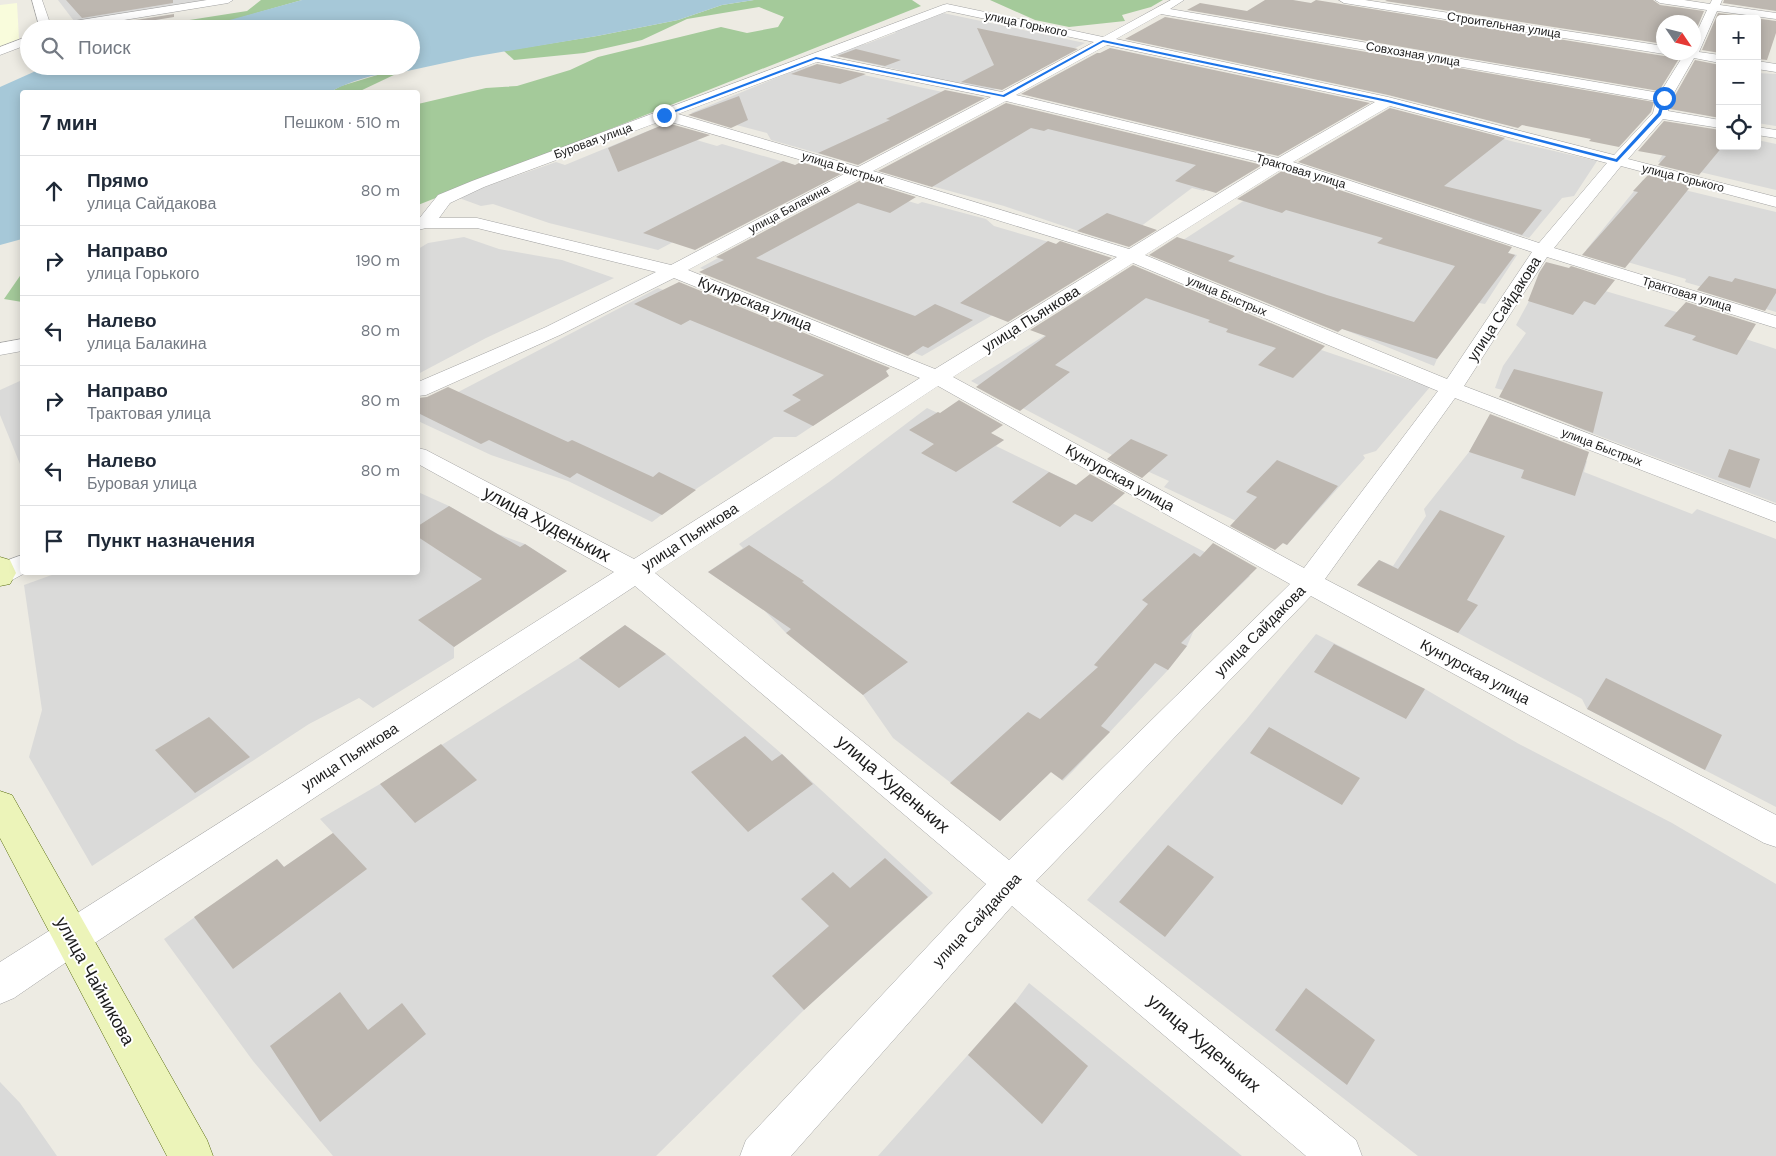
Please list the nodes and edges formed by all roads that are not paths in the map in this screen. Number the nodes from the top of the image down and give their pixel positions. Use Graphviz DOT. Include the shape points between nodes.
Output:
graph roads {
  1 [pos="37,0"];
  2 [pos="228,0"];
  3 [pos="1179,0"];
  4 [pos="1344,0"];
  5 [pos="1660,0"];
  6 [pos="1715,4"];
  7 [pos="947,7"];
  8 [pos="1161,11"];
  9 [pos="1776,16"];
  10 [pos="43,20"];
  11 [pos="100,20"];
  12 [pos="1701,30"];
  13 [pos="1103,41"];
  14 [pos="20,43"];
  15 [pos="1656,49"];
  16 [pos="0,51"];
  17 [pos="1701,55"];
  18 [pos="816,58"];
  19 [pos="1716,58"];
  20 [pos="1685,60"];
  21 [pos="1761,66"];
  22 [pos="1776,68"];
  23 [pos="1004,96"];
  24 [pos="1388,101"];
  25 [pos="1662,106"];
  26 [pos="664,115"];
  27 [pos="1716,123"];
  28 [pos="1761,132"];
  29 [pos="1776,134"];
  30 [pos="1617,161"];
  31 [pos="1280,163"];
  32 [pos="859,172"];
  33 [pos="1776,202"];
  34 [pos="422,224"];
  35 [pos="1543,250"];
  36 [pos="1132,256"];
  37 [pos="672,271"];
  38 [pos="1776,322"];
  39 [pos="20,345"];
  40 [pos="0,350"];
  41 [pos="937,378"];
  42 [pos="420,389"];
  43 [pos="1451,389"];
  44 [pos="420,457"];
  45 [pos="1776,514"];
  46 [pos="636,572"];
  47 [pos="1308,582"];
  48 [pos="0,805"];
  49 [pos="1776,832"];
  50 [pos="1011,882"];
  51 [pos="71,936"];
  52 [pos="0,985"];
  53 [pos="192,1156"];
  54 [pos="762,1156"];
  55 [pos="1340,1156"];
  1 -- 10 [label="street"];
  2 -- 11 [label="street"];
  3 -- 8 [label="street, улица Балакина"];
  4 -- 15 [label="street, Строительная улица"];
  5 -- 6 [label="street"];
  6 -- 9 [label="street"];
  6 -- 12 [label="street, улица Сайдакова"];
  7 -- 13 [label="street, улица Горького"];
  7 -- 18 [label="street, Буровая улица"];
  8 -- 13 [label="street, улица Балакина"];
  8 -- 25 [label="street, Совхозная улица"];
  13 -- 23 [label="street, улица Балакина"];
  13 -- 24 [label="street, улица Горького"];
  14 -- 16 [label="street"];
  17 -- 19 [label="street"];
  18 -- 23 [label="street, Трактовая улица"];
  18 -- 26 [label="street, Буровая улица"];
  20 -- 25 [label="street, улица Сайдакова"];
  21 -- 22 [label="street"];
  23 -- 31 [label="street, Трактовая улица"];
  23 -- 32 [label="street, улица Балакина"];
  24 -- 30 [label="street, улица Горького"];
  24 -- 31 [label="street, улица Пьянкова"];
  25 -- 27 [label="street, Совхозная улица"];
  25 -- 30 [label="street, улица Сайдакова"];
  26 -- 32 [label="street, улица Быстрых"];
  26 -- 34 [label="street, Буровая улица" via="444,199"];
  28 -- 29 [label="street"];
  30 -- 33 [label="street, улица Горького"];
  30 -- 35 [label="street, улица Сайдакова"];
  31 -- 35 [label="street, Трактовая улица"];
  31 -- 36 [label="street, улица Пьянкова"];
  32 -- 36 [label="street, улица Быстрых"];
  32 -- 37 [label="street, улица Балакина"];
  34 -- 37 [label="street, Кунгурская улица" via="477,223"];
  35 -- 38 [label="street, Трактовая улица"];
  35 -- 43 [label="street, улица Сайдакова"];
  36 -- 41 [label="street, улица Пьянкова"];
  36 -- 43 [label="street, улица Быстрых"];
  37 -- 41 [label="street, Кунгурская улица"];
  37 -- 42 [label="street, улица Балакина" via="553,331"];
  39 -- 40 [label="street"];
  41 -- 46 [label="street, улица Пьянкова"];
  41 -- 47 [label="street, Кунгурская улица"];
  43 -- 45 [label="street, улица Быстрых"];
  43 -- 47 [label="street, улица Сайдакова"];
  44 -- 46 [label="street, улица Худеньких"];
  46 -- 50 [label="street, улица Худеньких"];
  46 -- 51 [label="street, улица Пьянкова"];
  47 -- 49 [label="street, Кунгурская улица"];
  47 -- 50 [label="street, улица Сайдакова"];
  48 -- 51 [label="street, улица Чайникова"];
  50 -- 54 [label="street, улица Сайдакова"];
  50 -- 55 [label="street, улица Худеньких"];
  51 -- 52 [label="street, улица Пьянкова"];
  51 -- 53 [label="street, улица Чайникова"];
}
